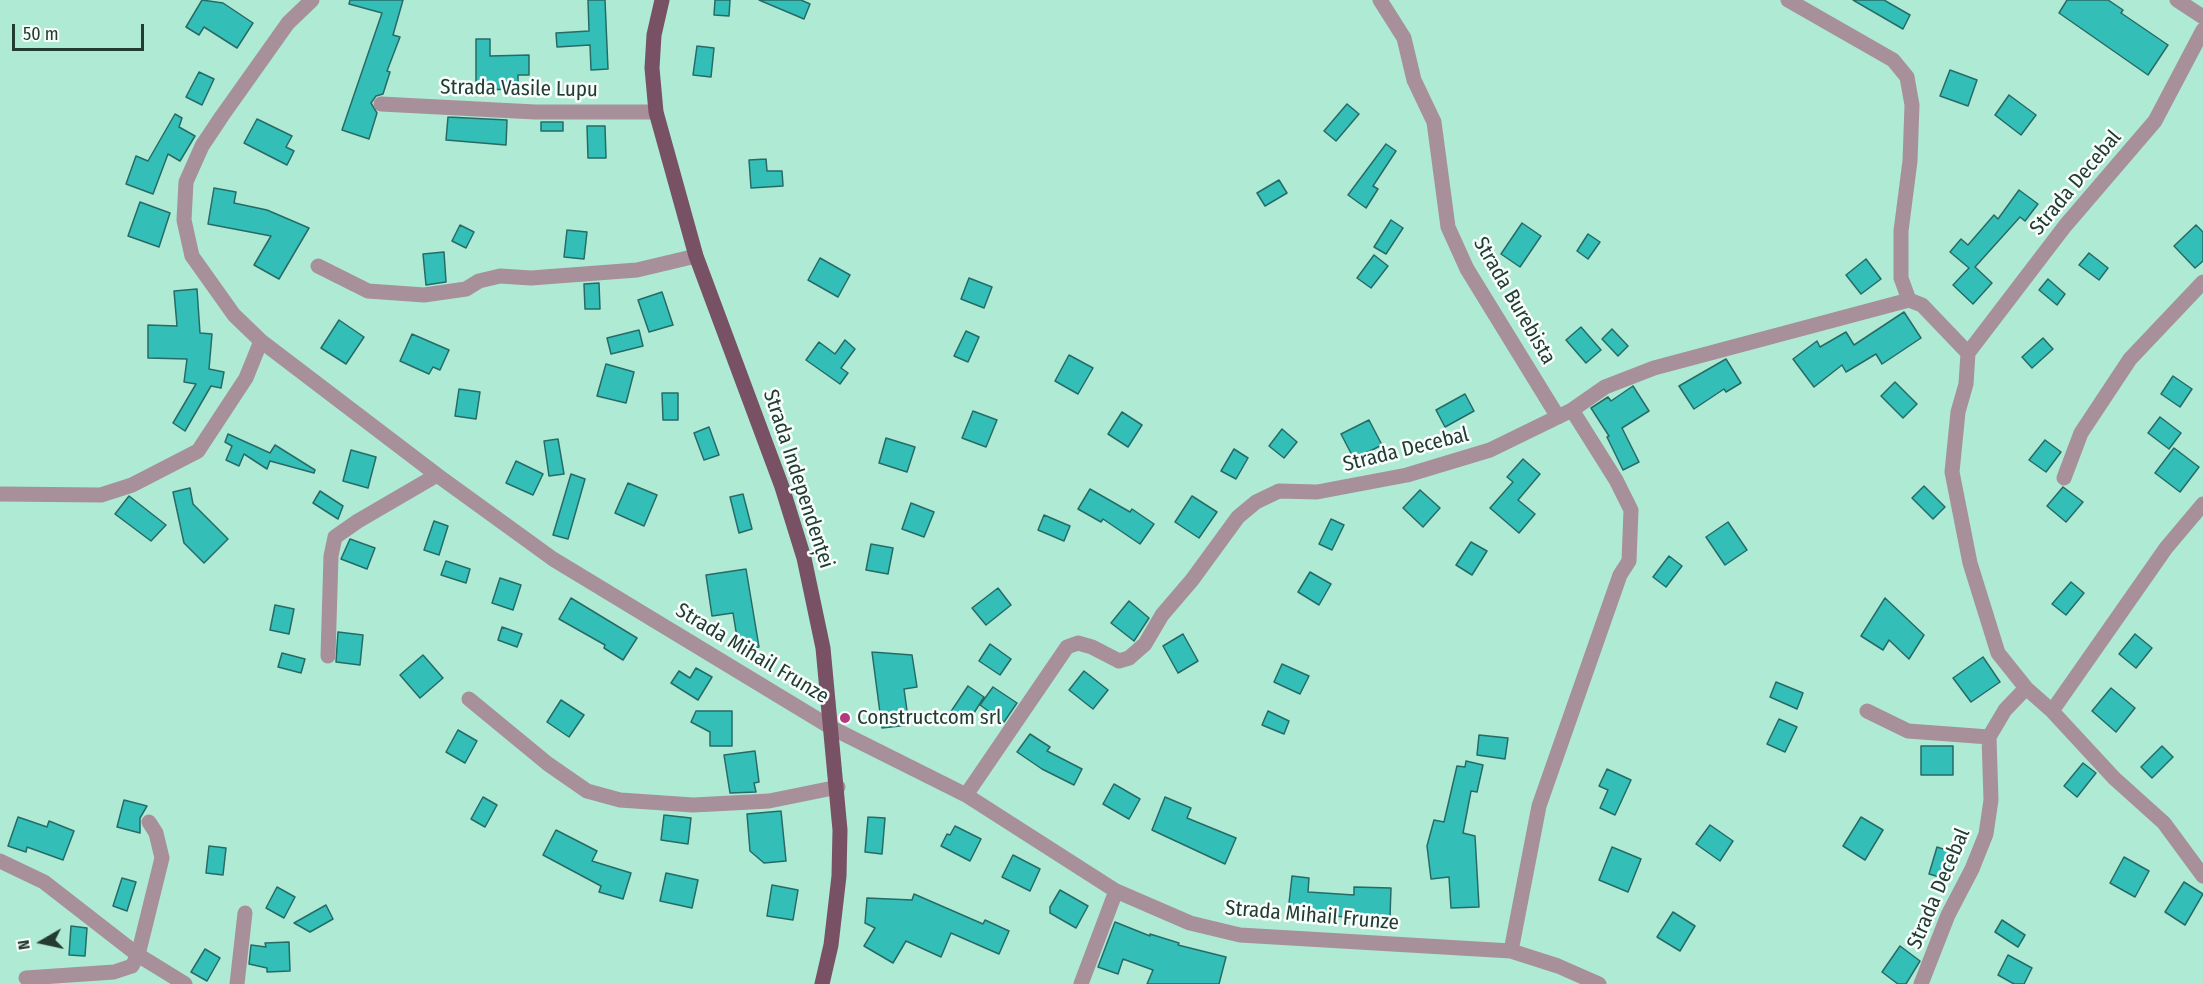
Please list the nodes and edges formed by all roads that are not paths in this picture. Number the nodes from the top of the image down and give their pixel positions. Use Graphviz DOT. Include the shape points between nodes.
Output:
graph roads {
  1 [pos="312,0"];
  2 [pos="662,0"];
  3 [pos="1380,0"];
  4 [pos="1788,0"];
  5 [pos="2177,0"];
  6 [pos="2203,17"];
  7 [pos="2203,30"];
  8 [pos="381,104"];
  9 [pos="656,112"];
  10 [pos="696,256"];
  11 [pos="318,266"];
  12 [pos="2203,282"];
  13 [pos="1909,300"];
  14 [pos="261,341"];
  15 [pos="1968,353"];
  16 [pos="1572,410"];
  17 [pos="1558,417"];
  18 [pos="437,475"];
  19 [pos="2064,478"];
  20 [pos="0,494"];
  21 [pos="2203,504"];
  22 [pos="328,656"];
  23 [pos="2026,688"];
  24 [pos="470,699"];
  25 [pos="1867,711"];
  26 [pos="2052,711"];
  27 [pos="832,728"];
  28 [pos="1989,737"];
  29 [pos="838,787"];
  30 [pos="966,795"];
  31 [pos="149,822"];
  32 [pos="0,861"];
  33 [pos="2203,876"];
  34 [pos="1116,891"];
  35 [pos="246,913"];
  36 [pos="1511,951"];
  37 [pos="138,955"];
  38 [pos="26,978"];
  39 [pos="185,984"];
  40 [pos="237,984"];
  41 [pos="822,984"];
  42 [pos="1081,984"];
  43 [pos="1599,984"];
  44 [pos="1922,984"];
  1 -- 14 [label="street" via="288,23 222,116 202,146 186,182 184,220 192,256 234,315"];
  2 -- 9 [label="main road, Strada Independenței" via="652,68"];
  3 -- 17 [label="street, Strada Burebista" via="1404,38 1414,80 1434,122 1448,227 1467,269"];
  4 -- 13 [label="street" via="1893,60 1907,78 1912,105 1910,161 1900,231 1901,278"];
  5 -- 6 [label="street"];
  7 -- 15 [label="street, Strada Decebal" via="2155,121 2065,226"];
  8 -- 9 [label="street, Strada Vasile Lupu" via="524,112"];
  9 -- 10 [label="main road, Strada Independenței"];
  10 -- 11 [label="street" via="637,270 531,278 500,276 466,289 424,295 368,291"];
  10 -- 27 [label="main road, Strada Independenței" via="741,372 804,558 823,648"];
  12 -- 19 [label="street" via="2130,359 2081,433"];
  13 -- 15 [label="street" via="1922,305"];
  13 -- 16 [label="street, Strada Decebal" via="1654,368 1605,387"];
  14 -- 18 [label="street, Strada Mihail Frunze"];
  14 -- 20 [label="street" via="246,378 198,451 132,485 101,495"];
  15 -- 23 [label="street" via="1966,384 1954,437 1952,472 1958,510 1981,605 1998,653"];
  16 -- 17 [label="street, Strada Decebal"];
  16 -- 36 [label="street" via="1631,510 1629,561 1620,575 1539,806"];
  17 -- 30 [label="street, Strada Decebal" via="1490,450 1407,476 1317,492 1279,491 1256,502 1238,517 1162,615 1145,644 1130,658 1119,661 1078,643 1067,647"];
  18 -- 22 [label="street" via="335,537"];
  18 -- 27 [label="street, Strada Mihail Frunze" via="553,559"];
  21 -- 26 [label="street" via="2166,548"];
  23 -- 26 [label="street"];
  23 -- 28 [label="street" via="2005,710"];
  24 -- 29 [label="street" via="587,791 620,800 693,805 769,801"];
  25 -- 28 [label="street" via="1908,731"];
  26 -- 33 [label="street" via="2114,778 2164,823"];
  27 -- 29 [label="main road, Strada Independenței"];
  27 -- 30 [label="street, Strada Mihail Frunze"];
  28 -- 44 [label="street, Strada Decebal" via="1991,800 1986,834 1948,915"];
  29 -- 41 [label="main road, Strada Independenței" via="839,876"];
  30 -- 34 [label="street, Strada Mihail Frunze"];
  31 -- 37 [label="street" via="162,858"];
  32 -- 37 [label="street" via="44,882"];
  34 -- 36 [label="street, Strada Mihail Frunze" via="1190,923 1240,935"];
  34 -- 42 [label="street"];
  35 -- 40 [label="street"];
  36 -- 43 [label="street, Strada Mihail Frunze"];
  37 -- 38 [label="street" via="132,966 114,972"];
  37 -- 39 [label="street"];
}
